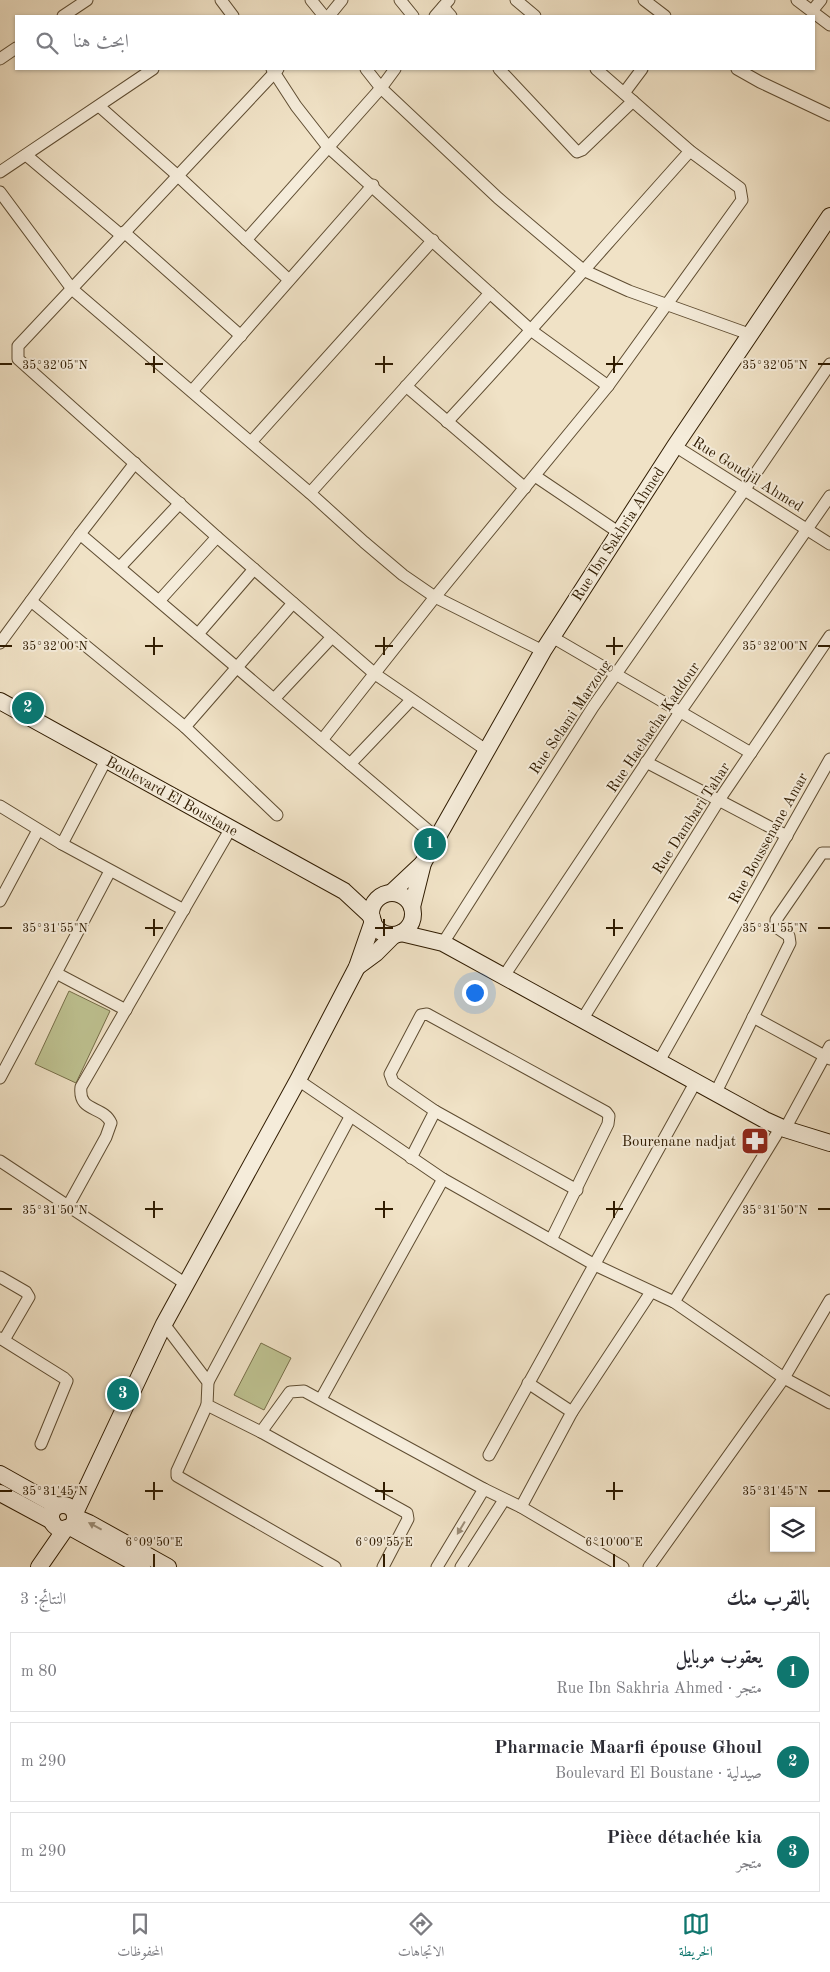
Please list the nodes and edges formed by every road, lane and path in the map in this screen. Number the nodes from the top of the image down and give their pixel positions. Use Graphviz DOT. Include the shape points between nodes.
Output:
graph roads {
  1 [pos="87,0"];
  2 [pos="221,0"];
  3 [pos="311,0"];
  4 [pos="342,0"];
  5 [pos="400,0"];
  6 [pos="516,0"];
  7 [pos="644,0"];
  8 [pos="797,0"];
  9 [pos="821,0"];
  10 [pos="446,4"];
  11 [pos="812,12"];
  12 [pos="64,15"];
  13 [pos="230,15"];
  14 [pos="323,15"];
  15 [pos="330,15"];
  16 [pos="412,15"];
  17 [pos="436,15"];
  18 [pos="534,15"];
  19 [pos="664,15"];
  20 [pos="830,24"];
  21 [pos="15,49"];
  22 [pos="0,59"];
  23 [pos="152,70"];
  24 [pos="275,70"];
  25 [pos="367,70"];
  26 [pos="394,70"];
  27 [pos="500,70"];
  28 [pos="597,70"];
  29 [pos="642,70"];
  30 [pos="739,70"];
  31 [pos="381,88"];
  32 [pos="628,97"];
  33 [pos="100,107"];
  34 [pos="830,115"];
  35 [pos="328,146"];
  36 [pos="690,151"];
  37 [pos="26,155"];
  38 [pos="0,172"];
  39 [pos="178,176"];
  40 [pos="372,186"];
  41 [pos="0,192"];
  42 [pos="830,216"];
  43 [pos="123,233"];
  44 [pos="246,240"];
  45 [pos="433,240"];
  46 [pos="583,270"];
  47 [pos="289,280"];
  48 [pos="72,290"];
  49 [pos="490,293"];
  50 [pos="667,303"];
  51 [pos="532,331"];
  52 [pos="749,334"];
  53 [pos="241,336"];
  54 [pos="830,364"];
  55 [pos="826,379"];
  56 [pos="406,386"];
  57 [pos="608,386"];
  58 [pos="192,392"];
  59 [pos="447,422"];
  60 [pos="251,442"];
  61 [pos="674,446"];
  62 [pos="136,464"];
  63 [pos="535,476"];
  64 [pos="525,488"];
  65 [pos="746,489"];
  66 [pos="310,493"];
  67 [pos="830,496"];
  68 [pos="180,503"];
  69 [pos="808,529"];
  70 [pos="618,532"];
  71 [pos="80,534"];
  72 [pos="217,537"];
  73 [pos="830,544"];
  74 [pos="120,568"];
  75 [pos="254,569"];
  76 [pos="435,598"];
  77 [pos="31,601"];
  78 [pos="159,601"];
  79 [pos="293,603"];
  80 [pos="198,634"];
  81 [pos="830,636"];
  82 [pos="332,637"];
  83 [pos="0,643"];
  84 [pos="548,644"];
  85 [pos="238,668"];
  86 [pos="375,674"];
  87 [pos="616,675"];
  88 [pos="274,700"];
  89 [pos="412,700"];
  90 [pos="1,704"];
  91 [pos="680,712"];
  92 [pos="185,727"];
  93 [pos="322,740"];
  94 [pos="486,750"];
  95 [pos="751,753"];
  96 [pos="830,759"];
  97 [pos="106,760"];
  98 [pos="646,762"];
  99 [pos="350,764"];
  100 [pos="719,800"];
  101 [pos="0,806"];
  102 [pos="277,815"];
  103 [pos="232,828"];
  104 [pos="38,830"];
  105 [pos="787,836"];
  106 [pos="437,838"];
  107 [pos="62,844"];
  108 [pos="830,853"];
  109 [pos="423,863"];
  110 [pos="110,871"];
  111 [pos="344,890"];
  112 [pos="388,894"];
  113 [pos="0,901"];
  114 [pos="184,910"];
  115 [pos="413,910"];
  116 [pos="372,919"];
  117 [pos="398,934"];
  118 [pos="441,942"];
  119 [pos="357,967"];
  120 [pos="56,974"];
  121 [pos="504,976"];
  122 [pos="126,1010"];
  123 [pos="753,1018"];
  124 [pos="582,1020"];
  125 [pos="828,1054"];
  126 [pos="658,1063"];
  127 [pos="2,1071"];
  128 [pos="298,1080"];
  129 [pos="695,1083"];
  130 [pos="715,1094"];
  131 [pos="435,1111"];
  132 [pos="350,1117"];
  133 [pos="783,1128"];
  134 [pos="830,1143"];
  135 [pos="411,1158"];
  136 [pos="0,1160"];
  137 [pos="443,1179"];
  138 [pos="577,1190"];
  139 [pos="68,1206"];
  140 [pos="551,1240"];
  141 [pos="596,1265"];
  142 [pos="0,1277"];
  143 [pos="186,1284"];
  144 [pos="651,1292"];
  145 [pos="830,1300"];
  146 [pos="674,1302"];
  147 [pos="164,1324"];
  148 [pos="2,1339"];
  149 [pos="784,1378"];
  150 [pos="208,1382"];
  151 [pos="528,1383"];
  152 [pos="321,1400"];
  153 [pos="830,1403"];
  154 [pos="207,1405"];
  155 [pos="572,1412"];
  156 [pos="261,1432"];
  157 [pos="41,1444"];
  158 [pos="489,1456"];
  159 [pos="0,1474"];
  160 [pos="484,1489"];
  161 [pos="0,1493"];
  162 [pos="504,1500"];
  163 [pos="521,1507"];
  164 [pos="64,1518"];
  165 [pos="40,1566"];
  166 [pos="142,1567"];
  167 [pos="168,1567"];
  168 [pos="335,1567"];
  169 [pos="383,1567"];
  170 [pos="437,1567"];
  171 [pos="461,1567"];
  172 [pos="623,1567"];
  173 [pos="648,1567"];
  1 -- 12 [label="street"];
  2 -- 13 [label="street"];
  3 -- 14 [label="street"];
  4 -- 15 [label="street"];
  5 -- 16 [label="street"];
  6 -- 18 [label="street"];
  7 -- 19 [label="street"];
  8 -- 11 [label="street"];
  9 -- 11 [label="street"];
  10 -- 17 [label="street"];
  11 -- 20 [label="street"];
  21 -- 22 [label="street"];
  23 -- 33 [label="street"];
  24 -- 35 [label="street" via="296,106"];
  24 -- 39 [label="street"];
  25 -- 31 [label="street"];
  26 -- 31 [label="street"];
  27 -- 32 [label="street" via="577,152"];
  28 -- 32 [label="street"];
  29 -- 32 [label="street"];
  30 -- 34 [label="street"];
  31 -- 35 [label="street"];
  31 -- 46 [label="street" via="498,198"];
  32 -- 36 [label="street"];
  33 -- 37 [label="street"];
  33 -- 39 [label="street"];
  35 -- 40 [label="street"];
  35 -- 44 [label="street"];
  36 -- 46 [label="street"];
  36 -- 50 [label="street" via="740,188 742,200"];
  37 -- 38 [label="street"];
  37 -- 43 [label="street"];
  39 -- 43 [label="street"];
  39 -- 44 [label="street"];
  40 -- 45 [label="street"];
  40 -- 47 [label="street"];
  41 -- 48 [label="street"];
  42 -- 52 [label="main road, Rue Ibn Sakhria Ahmed"];
  43 -- 48 [label="street"];
  43 -- 53 [label="street"];
  44 -- 47 [label="street"];
  45 -- 49 [label="street"];
  45 -- 60 [label="street"];
  46 -- 50 [label="street" via="621,288"];
  46 -- 51 [label="street"];
  47 -- 53 [label="street"];
  48 -- 58 [label="street"];
  48 -- 62 [label="street" via="18,346 18,359"];
  49 -- 51 [label="street"];
  49 -- 56 [label="street"];
  50 -- 52 [label="street"];
  50 -- 57 [label="street"];
  51 -- 57 [label="street"];
  51 -- 59 [label="street"];
  52 -- 61 [label="main road, Rue Ibn Sakhria Ahmed"];
  53 -- 58 [label="street"];
  54 -- 55 [label="street, Rue Selami Marzoug"];
  55 -- 65 [label="street, Rue Selami Marzoug"];
  56 -- 59 [label="street"];
  56 -- 66 [label="street"];
  57 -- 63 [label="street"];
  58 -- 60 [label="street"];
  59 -- 64 [label="street"];
  60 -- 66 [label="street"];
  61 -- 65 [label="street, Rue Goudjil Ahmed"];
  61 -- 70 [label="main road, Rue Ibn Sakhria Ahmed"];
  62 -- 68 [label="street"];
  62 -- 71 [label="street"];
  63 -- 64 [label="street"];
  63 -- 70 [label="street"];
  64 -- 76 [label="street"];
  65 -- 69 [label="street, Rue Goudjil Ahmed"];
  65 -- 87 [label="street, Rue Selami Marzoug"];
  66 -- 76 [label="street" via="402,575"];
  67 -- 69 [label="street, Rue Hachacha Kaddour"];
  68 -- 72 [label="street"];
  68 -- 74 [label="street"];
  69 -- 73 [label="street, Rue Goudjil Ahmed"];
  69 -- 91 [label="street, Rue Hachacha Kaddour"];
  70 -- 84 [label="main road, Rue Ibn Sakhria Ahmed"];
  71 -- 74 [label="street"];
  71 -- 77 [label="street"];
  72 -- 75 [label="street"];
  72 -- 78 [label="street"];
  74 -- 78 [label="street"];
  75 -- 79 [label="street"];
  75 -- 80 [label="street"];
  76 -- 84 [label="street"];
  76 -- 86 [label="street"];
  77 -- 83 [label="street"];
  77 -- 92 [label="street"];
  78 -- 80 [label="street"];
  79 -- 82 [label="street"];
  79 -- 85 [label="street"];
  80 -- 85 [label="street"];
  81 -- 95 [label="street, Rue Dambari Tahar"];
  82 -- 86 [label="street"];
  82 -- 88 [label="street"];
  84 -- 87 [label="street"];
  84 -- 94 [label="main road, Rue Ibn Sakhria Ahmed"];
  85 -- 88 [label="street"];
  85 -- 92 [label="street"];
  86 -- 89 [label="street"];
  86 -- 93 [label="street"];
  87 -- 91 [label="street"];
  87 -- 118 [label="street, Rue Selami Marzoug"];
  88 -- 93 [label="street"];
  89 -- 94 [label="street"];
  89 -- 99 [label="street"];
  90 -- 97 [label="main road, Boulevard El Boustane"];
  91 -- 95 [label="street"];
  91 -- 98 [label="street, Rue Hachacha Kaddour"];
  92 -- 102 [label="street"];
  93 -- 99 [label="street"];
  94 -- 106 [label="main road, Rue Ibn Sakhria Ahmed"];
  95 -- 100 [label="street, Rue Dambari Tahar"];
  96 -- 105 [label="street, Rue Boussenane Amar"];
  97 -- 103 [label="main road, Boulevard El Boustane"];
  97 -- 107 [label="street"];
  98 -- 100 [label="street"];
  98 -- 121 [label="street, Rue Hachacha Kaddour"];
  99 -- 106 [label="street"];
  100 -- 105 [label="street"];
  100 -- 124 [label="street, Rue Dambari Tahar"];
  101 -- 104 [label="street"];
  103 -- 111 [label="main road, Boulevard El Boustane"];
  103 -- 114 [label="street"];
  104 -- 107 [label="street"];
  104 -- 113 [label="street"];
  105 -- 126 [label="street, Rue Boussenane Amar"];
  106 -- 109 [label="main road, Rue Ibn Sakhria Ahmed"];
  107 -- 110 [label="street"];
  108 -- 123 [label="street" via="822,853 776,920 776,927 789,936 790,943"];
  109 -- 112 [label="main road"];
  109 -- 115 [label="main road"];
  110 -- 114 [label="street"];
  110 -- 120 [label="street"];
  111 -- 112 [label="main road"];
  111 -- 116 [label="main road"];
  112 -- 115 [label="main road" via="405,897"];
  112 -- 116 [label="main road" via="372,907"];
  114 -- 122 [label="street"];
  115 -- 117 [label="main road" via="409,927"];
  115 -- 118 [label="main road"];
  116 -- 117 [label="main road" via="380,931"];
  116 -- 119 [label="main road"];
  117 -- 118 [label="main road"];
  117 -- 119 [label="main road"];
  118 -- 121 [label="main road"];
  119 -- 128 [label="main road"];
  120 -- 122 [label="street"];
  120 -- 127 [label="street"];
  121 -- 124 [label="main road"];
  122 -- 139 [label="street" via="81,1087 81,1099 107,1117 111,1124"];
  123 -- 125 [label="street"];
  123 -- 130 [label="street"];
  124 -- 126 [label="main road"];
  125 -- 133 [label="street"];
  126 -- 129 [label="main road"];
  128 -- 132 [label="street"];
  128 -- 143 [label="main road"];
  129 -- 130 [label="main road"];
  129 -- 141 [label="street"];
  130 -- 133 [label="main road"];
  131 -- 135 [label="street"];
  131 -- 138 [label="street"];
  131 -- 138 [label="street" via="390,1077 424,1014 432,1015 608,1114 608,1124"];
  132 -- 135 [label="street"];
  132 -- 150 [label="street"];
  133 -- 134 [label="main road"];
  133 -- 146 [label="street"];
  135 -- 137 [label="street"];
  136 -- 139 [label="street"];
  137 -- 140 [label="street"];
  137 -- 152 [label="street"];
  138 -- 140 [label="street"];
  139 -- 143 [label="street"];
  140 -- 141 [label="street"];
  141 -- 144 [label="street"];
  141 -- 151 [label="street"];
  142 -- 148 [label="street" via="26,1292 29,1298"];
  143 -- 147 [label="main road"];
  144 -- 146 [label="street"];
  144 -- 155 [label="street"];
  145 -- 149 [label="street"];
  146 -- 149 [label="street"];
  147 -- 150 [label="street"];
  147 -- 164 [label="main road" via="90,1479"];
  148 -- 157 [label="street" via="67,1381"];
  149 -- 153 [label="street"];
  149 -- 173 [label="street"];
  150 -- 154 [label="street"];
  151 -- 155 [label="street"];
  151 -- 158 [label="street"];
  152 -- 156 [label="street" via="304,1391 290,1392"];
  152 -- 160 [label="street"];
  154 -- 156 [label="street"];
  154 -- 168 [label="street" via="177,1476"];
  155 -- 163 [label="street"];
  156 -- 169 [label="street" via="407,1513 408,1519"];
  159 -- 164 [label="main road" via="33,1491"];
  160 -- 162 [label="street"];
  160 -- 170 [label="street, one-way"];
  161 -- 164 [label="main road"];
  162 -- 163 [label="street"];
  162 -- 171 [label="street"];
  163 -- 172 [label="street"];
  164 -- 165 [label="main road" via="48,1536"];
  164 -- 166 [label="main road"];
  167 -- 164 [label="main road, one-way" via="89,1523"];
}
